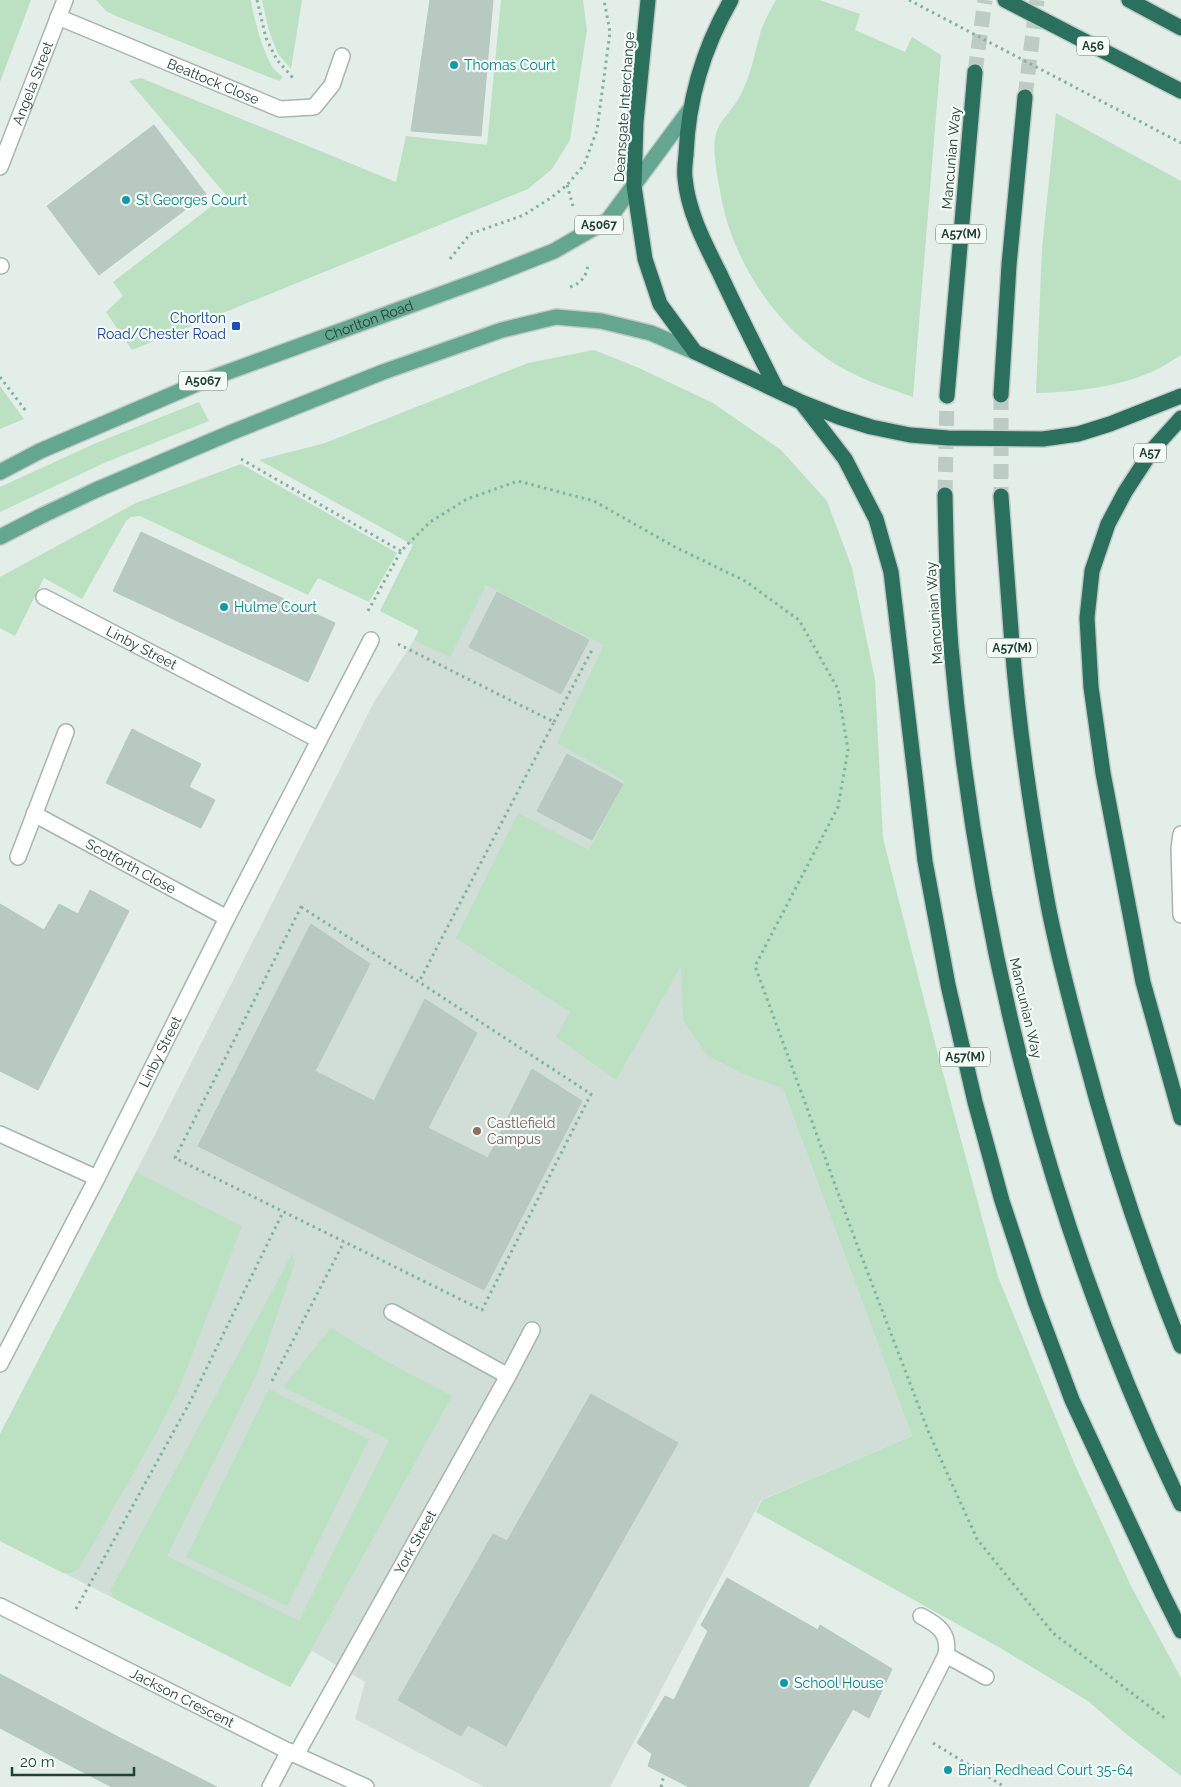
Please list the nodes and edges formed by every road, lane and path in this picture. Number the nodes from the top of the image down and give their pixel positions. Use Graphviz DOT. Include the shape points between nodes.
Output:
graph roads {
  1 [pos="65,0"];
  2 [pos="257,0"];
  3 [pos="604,0"];
  4 [pos="648,0"];
  5 [pos="731,0"];
  6 [pos="909,0"];
  7 [pos="1005,0"];
  8 [pos="1129,0"];
  9 [pos="58,17"];
  10 [pos="1181,28"];
  11 [pos="342,56"];
  12 [pos="975,72"];
  13 [pos="1181,91"];
  14 [pos="1025,97"];
  15 [pos="316,105"];
  16 [pos="691,108"];
  17 [pos="1181,143"];
  18 [pos="0,167"];
  19 [pos="567,185"];
  20 [pos="634,186"];
  21 [pos="569,191"];
  22 [pos="447,262"];
  23 [pos="695,352"];
  24 [pos="0,377"];
  25 [pos="777,390"];
  26 [pos="1001,394"];
  27 [pos="947,396"];
  28 [pos="1181,396"];
  29 [pos="800,402"];
  30 [pos="26,411"];
  31 [pos="1181,418"];
  32 [pos="241,460"];
  33 [pos="0,472"];
  34 [pos="945,496"];
  35 [pos="1001,496"];
  36 [pos="0,538"];
  37 [pos="401,551"];
  38 [pos="44,596"];
  39 [pos="365,617"];
  40 [pos="371,640"];
  41 [pos="592,650"];
  42 [pos="554,722"];
  43 [pos="66,732"];
  44 [pos="320,740"];
  45 [pos="34,814"];
  46 [pos="1181,834"];
  47 [pos="18,857"];
  48 [pos="1181,915"];
  49 [pos="227,918"];
  50 [pos="419,982"];
  51 [pos="1181,1118"];
  52 [pos="0,1134"];
  53 [pos="97,1178"];
  54 [pos="283,1212"];
  55 [pos="344,1242"];
  56 [pos="392,1312"];
  57 [pos="532,1330"];
  58 [pos="1181,1346"];
  59 [pos="0,1364"];
  60 [pos="508,1376"];
  61 [pos="272,1381"];
  62 [pos="1181,1504"];
  63 [pos="0,1606"];
  64 [pos="76,1609"];
  65 [pos="921,1616"];
  66 [pos="1181,1631"];
  67 [pos="946,1655"];
  68 [pos="986,1677"];
  69 [pos="1166,1719"];
  70 [pos="909,1728"];
  71 [pos="292,1753"];
  72 [pos="664,1775"];
  73 [pos="270,1787"];
  74 [pos="366,1787"];
  75 [pos="661,1787"];
  76 [pos="879,1787"];
  77 [pos="1005,1787"];
  1 -- 9 [label="street, Angela Street"];
  2 -- 15 [label="path" via="266,38 276,60"];
  3 -- 19 [label="path" via="610,32 597,130 584,165"];
  4 -- 20 [label="highway, Deansgate Interchange" via="636,122"];
  5 -- 16 [label="highway" via="710,43"];
  6 -- 17 [label="path"];
  7 -- 13 [label="highway, A56"];
  8 -- 10 [label="highway"];
  9 -- 15 [label="street, Beattock Close" via="280,109"];
  9 -- 18 [label="street, Angela Street"];
  11 -- 15 [label="street" via="332,85"];
  12 -- 27 [label="highway, Mancunian Way / A57(M)"];
  14 -- 26 [label="highway"];
  16 -- 20 [label="main road, Chorlton Road / A5067"];
  16 -- 25 [label="highway" via="684,178 692,212"];
  19 -- 21 [label="path"];
  19 -- 22 [label="path" via="524,215 470,234"];
  20 -- 23 [label="highway, Deansgate Interchange" via="645,259 660,304"];
  20 -- 33 [label="main road, Chorlton Road / A5067" via="608,220 554,251 206,380 40,451"];
  23 -- 25 [label="highway, Deansgate Interchange"];
  23 -- 36 [label="main road" via="651,333 601,320 556,317 502,330 230,433 96,490"];
  24 -- 30 [label="path"];
  25 -- 29 [label="highway, Deansgate Interchange"];
  28 -- 29 [label="highway, Deansgate Interchange" via="1078,434 1043,439 910,435 871,427"];
  29 -- 66 [label="highway, A57(M)" via="845,459 876,519 892,572 926,861 948,985 974,1102 1002,1201 1072,1400"];
  31 -- 51 [label="highway, A57" via="1153,449 1108,524 1092,571 1087,618 1091,687 1102,772 1142,982"];
  32 -- 37 [label="path"];
  34 -- 62 [label="highway, Mancunian Way" via="947,586 962,750 1001,979 1061,1201 1119,1364"];
  35 -- 58 [label="highway, A57(M)" via="1012,646 1046,896 1060,962 1117,1171"];
  37 -- 39 [label="path"];
  37 -- 69 [label="path" via="430,522 468,499 518,481 594,501 745,581 798,620 838,689 848,750 838,807 755,966 766,999 929,1433 977,1539 1053,1633"];
  38 -- 44 [label="street, Linby Street"];
  40 -- 42 [label="path" via="401,645"];
  40 -- 44 [label="street, Linby Street"];
  41 -- 42 [label="path"];
  42 -- 50 [label="path"];
  43 -- 45 [label="street"];
  44 -- 49 [label="street, Linby Street"];
  45 -- 47 [label="street"];
  45 -- 49 [label="street, Scotforth Close"];
  46 -- 48 [label="street"];
  49 -- 53 [label="street, Linby Street"];
  50 -- 54 [label="path" via="301,907 175,1158"];
  50 -- 55 [label="path" via="591,1094 482,1310"];
  52 -- 53 [label="street"];
  53 -- 59 [label="street, Linby Street"];
  54 -- 55 [label="path"];
  54 -- 64 [label="path" via="191,1400"];
  55 -- 61 [label="path"];
  56 -- 60 [label="street"];
  57 -- 60 [label="street, York Street"];
  60 -- 71 [label="street, York Street"];
  63 -- 71 [label="street, Jackson Crescent"];
  65 -- 67 [label="street" via="943,1633 948,1644"];
  67 -- 68 [label="street"];
  67 -- 70 [label="street"];
  70 -- 76 [label="street"];
  70 -- 77 [label="path"];
  71 -- 73 [label="street, York Street"];
  71 -- 74 [label="street, Jackson Crescent"];
  72 -- 75 [label="path"];
}
